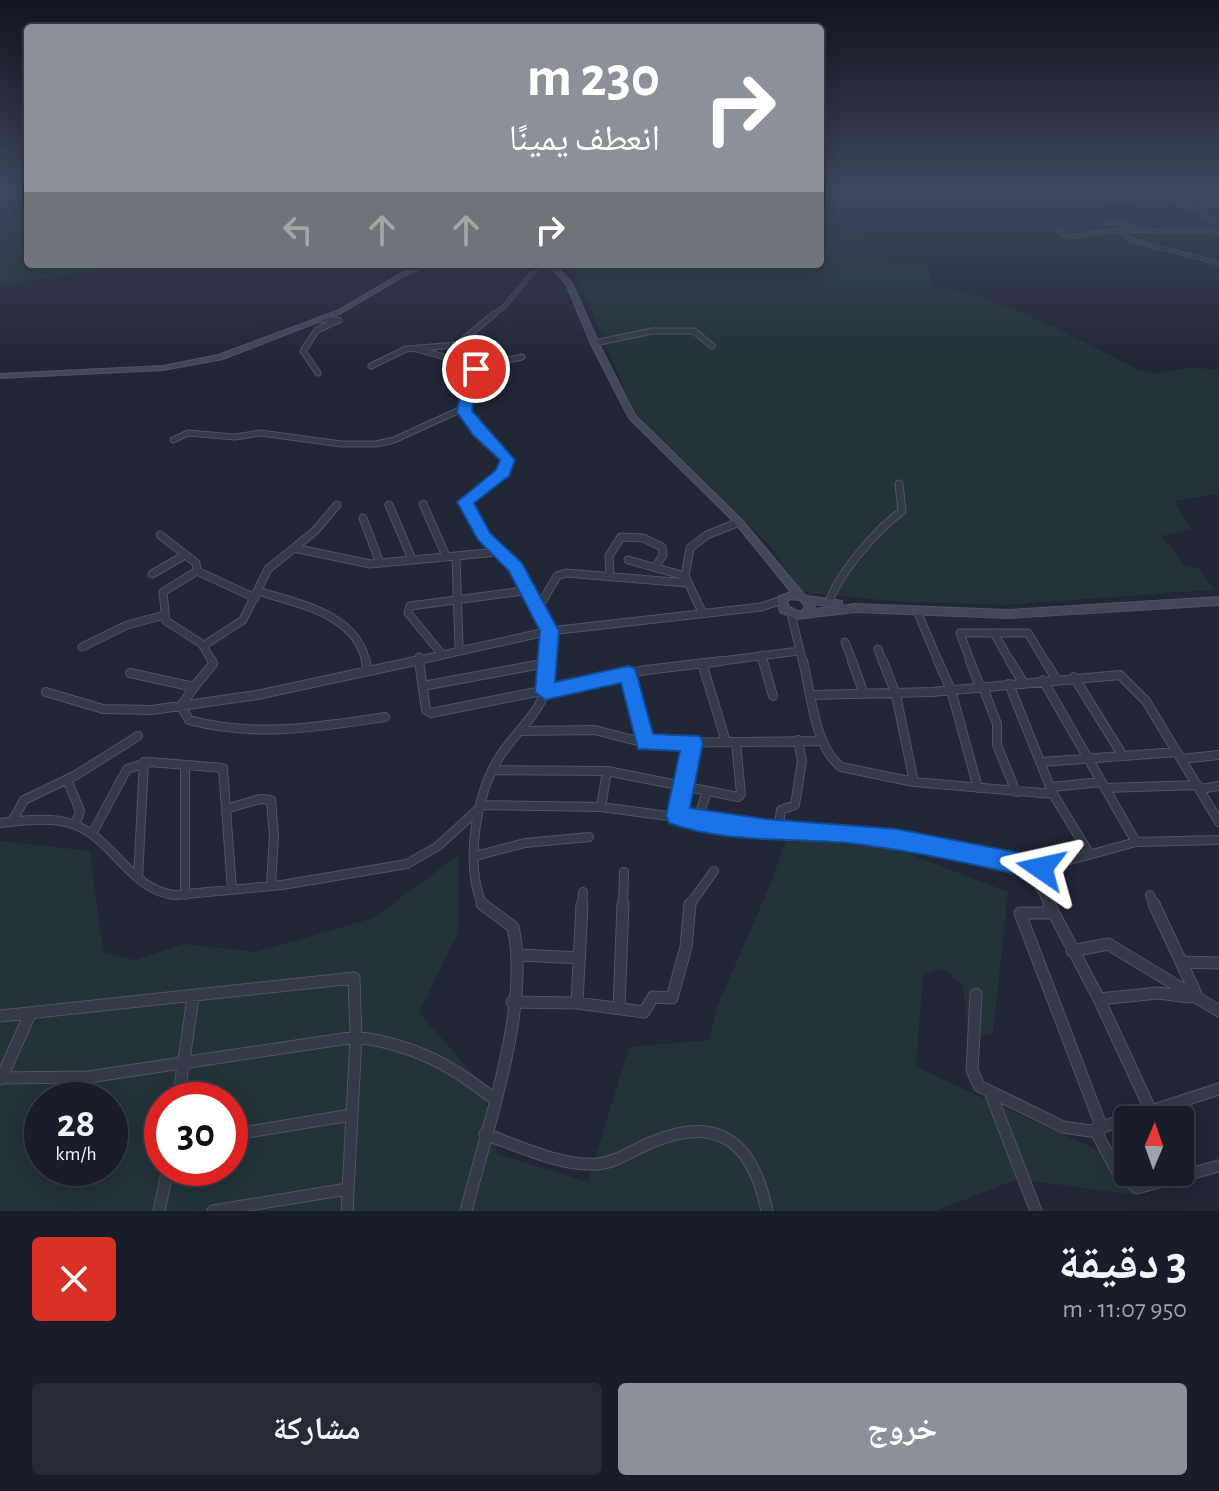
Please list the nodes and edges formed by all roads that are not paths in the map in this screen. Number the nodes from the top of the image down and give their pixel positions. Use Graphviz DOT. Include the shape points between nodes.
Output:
graph roads {
  1 [pos="1165,250"];
  2 [pos="1219,256"];
  3 [pos="1196,258"];
  4 [pos="1219,263"];
  5 [pos="420,268"];
  6 [pos="537,268"];
  7 [pos="555,268"];
  8 [pos="319,320"];
  9 [pos="595,343"];
  10 [pos="457,345"];
  11 [pos="712,346"];
  12 [pos="415,347"];
  13 [pos="522,357"];
  14 [pos="492,365"];
  15 [pos="371,366"];
  16 [pos="471,366"];
  17 [pos="318,373"];
  18 [pos="0,376"];
  19 [pos="498,381"];
  20 [pos="464,408"];
  21 [pos="173,440"];
  22 [pos="899,484"];
  23 [pos="423,504"];
  24 [pos="337,505"];
  25 [pos="389,505"];
  26 [pos="363,518"];
  27 [pos="739,522"];
  28 [pos="160,535"];
  29 [pos="294,548"];
  30 [pos="498,552"];
  31 [pos="185,555"];
  32 [pos="446,556"];
  33 [pos="456,557"];
  34 [pos="412,559"];
  35 [pos="628,560"];
  36 [pos="380,563"];
  37 [pos="655,568"];
  38 [pos="197,571"];
  39 [pos="152,574"];
  40 [pos="610,576"];
  41 [pos="784,576"];
  42 [pos="686,579"];
  43 [pos="530,590"];
  44 [pos="257,594"];
  45 [pos="803,597"];
  46 [pos="458,599"];
  47 [pos="783,600"];
  48 [pos="1219,601"];
  49 [pos="829,602"];
  50 [pos="536,604"];
  51 [pos="761,607"];
  52 [pos="855,608"];
  53 [pos="917,611"];
  54 [pos="702,612"];
  55 [pos="797,613"];
  56 [pos="161,616"];
  57 [pos="550,631"];
  58 [pos="994,633"];
  59 [pos="845,642"];
  60 [pos="203,646"];
  61 [pos="82,647"];
  62 [pos="459,648"];
  63 [pos="878,649"];
  64 [pos="799,651"];
  65 [pos="440,652"];
  66 [pos="761,655"];
  67 [pos="419,657"];
  68 [pos="547,663"];
  69 [pos="702,663"];
  70 [pos="367,669"];
  71 [pos="130,673"];
  72 [pos="628,674"];
  73 [pos="1074,677"];
  74 [pos="1056,679"];
  75 [pos="1043,680"];
  76 [pos="1023,682"];
  77 [pos="1009,684"];
  78 [pos="423,686"];
  79 [pos="194,687"];
  80 [pos="981,687"];
  81 [pos="951,690"];
  82 [pos="46,692"];
  83 [pos="545,692"];
  84 [pos="864,694"];
  85 [pos="812,695"];
  86 [pos="896,695"];
  87 [pos="773,696"];
  88 [pos="181,706"];
  89 [pos="385,717"];
  90 [pos="521,731"];
  91 [pos="138,736"];
  92 [pos="798,740"];
  93 [pos="823,741"];
  94 [pos="692,742"];
  95 [pos="731,742"];
  96 [pos="645,743"];
  97 [pos="1219,755"];
  98 [pos="1123,756"];
  99 [pos="1179,756"];
  100 [pos="1087,758"];
  101 [pos="144,762"];
  102 [pos="1042,762"];
  103 [pos="185,766"];
  104 [pos="492,770"];
  105 [pos="607,771"];
  106 [pos="67,779"];
  107 [pos="914,782"];
  108 [pos="1103,785"];
  109 [pos="1219,786"];
  110 [pos="684,787"];
  111 [pos="1199,787"];
  112 [pos="978,788"];
  113 [pos="1052,790"];
  114 [pos="707,791"];
  115 [pos="1016,792"];
  116 [pos="483,805"];
  117 [pos="601,807"];
  118 [pos="229,808"];
  119 [pos="677,816"];
  120 [pos="698,819"];
  121 [pos="12,822"];
  122 [pos="1219,822"];
  123 [pos="0,823"];
  124 [pos="76,823"];
  125 [pos="778,830"];
  126 [pos="93,832"];
  127 [pos="589,837"];
  128 [pos="1219,840"];
  129 [pos="1136,842"];
  130 [pos="1089,853"];
  131 [pos="475,856"];
  132 [pos="1029,866"];
  133 [pos="714,871"];
  134 [pos="624,872"];
  135 [pos="138,878"];
  136 [pos="271,885"];
  137 [pos="232,889"];
  138 [pos="583,892"];
  139 [pos="185,895"];
  140 [pos="1150,895"];
  141 [pos="1051,913"];
  142 [pos="1072,951"];
  143 [pos="520,955"];
  144 [pos="580,958"];
  145 [pos="1181,962"];
  146 [pos="1219,963"];
  147 [pos="976,994"];
  148 [pos="1196,994"];
  149 [pos="193,998"];
  150 [pos="1099,999"];
  151 [pos="512,1002"];
  152 [pos="577,1003"];
  153 [pos="619,1007"];
  154 [pos="1219,1011"];
  155 [pos="30,1014"];
  156 [pos="0,1016"];
  157 [pos="356,1037"];
  158 [pos="183,1064"];
  159 [pos="0,1079"];
  160 [pos="180,1082"];
  161 [pos="1219,1089"];
  162 [pos="990,1092"];
  163 [pos="494,1099"];
  164 [pos="1149,1106"];
  165 [pos="1166,1106"];
  166 [pos="351,1115"];
  167 [pos="1114,1124"];
  168 [pos="1099,1129"];
  169 [pos="248,1132"];
  170 [pos="485,1134"];
  171 [pos="1219,1166"];
  172 [pos="164,1186"];
  173 [pos="347,1189"];
  174 [pos="159,1211"];
  175 [pos="213,1211"];
  176 [pos="347,1211"];
  177 [pos="466,1211"];
  178 [pos="767,1211"];
  179 [pos="1036,1211"];
  1 -- 3 [label="street"];
  2 -- 3 [label="street"];
  3 -- 4 [label="street"];
  5 -- 8 [label="street"];
  6 -- 10 [label="street" via="503,308"];
  7 -- 9 [label="street" via="569,283"];
  8 -- 17 [label="street" via="339,320 317,330 303,351"];
  8 -- 18 [label="street" via="240,352 180,366"];
  9 -- 11 [label="street" via="652,331 694,331"];
  9 -- 27 [label="street" via="626,406 646,433"];
  10 -- 12 [label="street"];
  10 -- 16 [label="street"];
  12 -- 15 [label="street"];
  12 -- 16 [label="street"];
  13 -- 14 [label="street"];
  14 -- 16 [label="street"];
  14 -- 19 [label="street"];
  16 -- 20 [label="street"];
  20 -- 21 [label="street" via="376,444 261,433 188,433"];
  20 -- 30 [label="street" via="471,423 508,460 503,473 465,502"];
  22 -- 49 [label="street" via="902,511 878,528 834,587"];
  23 -- 32 [label="street"];
  24 -- 29 [label="street"];
  25 -- 34 [label="street"];
  26 -- 36 [label="street"];
  27 -- 41 [label="street"];
  27 -- 42 [label="street" via="693,544 687,553"];
  28 -- 31 [label="street"];
  29 -- 36 [label="street" via="356,564"];
  29 -- 44 [label="street" via="276,559"];
  30 -- 33 [label="street"];
  30 -- 43 [label="street" via="516,567"];
  31 -- 38 [label="street" via="199,566"];
  31 -- 39 [label="street"];
  32 -- 33 [label="street"];
  32 -- 34 [label="street"];
  33 -- 46 [label="street"];
  34 -- 36 [label="street"];
  35 -- 37 [label="street"];
  37 -- 40 [label="street" via="662,547 643,538 621,537 609,556"];
  37 -- 42 [label="street"];
  38 -- 44 [label="street"];
  38 -- 56 [label="street" via="166,588"];
  40 -- 42 [label="street"];
  40 -- 50 [label="street" via="561,574"];
  41 -- 45 [label="street"];
  41 -- 47 [label="street"];
  42 -- 54 [label="street"];
  43 -- 46 [label="street"];
  43 -- 50 [label="street"];
  44 -- 60 [label="street" via="243,620"];
  44 -- 70 [label="street" via="344,624 367,653"];
  45 -- 47 [label="street"];
  45 -- 49 [label="street"];
  45 -- 55 [label="street" via="810,606"];
  46 -- 62 [label="street"];
  46 -- 65 [label="street" via="407,609"];
  47 -- 51 [label="street"];
  47 -- 55 [label="street"];
  48 -- 53 [label="street" via="1025,613"];
  49 -- 52 [label="street"];
  50 -- 57 [label="street"];
  51 -- 54 [label="street"];
  51 -- 55 [label="street"];
  52 -- 53 [label="street"];
  52 -- 55 [label="street"];
  53 -- 81 [label="street"];
  54 -- 57 [label="street"];
  55 -- 64 [label="street"];
  56 -- 60 [label="street"];
  56 -- 61 [label="street" via="127,625"];
  57 -- 62 [label="street"];
  57 -- 68 [label="street"];
  58 -- 74 [label="street" via="1028,633"];
  58 -- 76 [label="street"];
  58 -- 80 [label="street" via="959,634"];
  59 -- 84 [label="street"];
  60 -- 79 [label="street" via="213,664"];
  62 -- 65 [label="street"];
  63 -- 86 [label="street"];
  64 -- 66 [label="street"];
  64 -- 85 [label="street"];
  65 -- 67 [label="street"];
  66 -- 69 [label="street"];
  66 -- 87 [label="street"];
  67 -- 70 [label="street"];
  67 -- 78 [label="street"];
  68 -- 78 [label="street"];
  68 -- 83 [label="street"];
  69 -- 72 [label="street"];
  69 -- 95 [label="street"];
  70 -- 88 [label="street" via="257,695"];
  71 -- 79 [label="street"];
  72 -- 83 [label="street"];
  72 -- 96 [label="street"];
  73 -- 74 [label="street"];
  73 -- 98 [label="street"];
  73 -- 99 [label="street" via="1123,677 1146,701"];
  74 -- 75 [label="street"];
  75 -- 76 [label="street"];
  75 -- 100 [label="street"];
  76 -- 77 [label="street"];
  77 -- 80 [label="street"];
  77 -- 102 [label="street"];
  78 -- 83 [label="street" via="431,713"];
  79 -- 88 [label="street"];
  80 -- 81 [label="street"];
  80 -- 115 [label="street"];
  81 -- 86 [label="street"];
  81 -- 112 [label="street"];
  82 -- 88 [label="street" via="72,703 127,713"];
  83 -- 90 [label="street"];
  84 -- 85 [label="street"];
  84 -- 86 [label="street"];
  85 -- 93 [label="street"];
  86 -- 107 [label="street"];
  88 -- 89 [label="street" via="189,720 249,733"];
  90 -- 96 [label="street" via="595,730"];
  90 -- 104 [label="street"];
  91 -- 106 [label="street"];
  92 -- 93 [label="street"];
  92 -- 95 [label="street"];
  92 -- 125 [label="street" via="802,761 795,805 781,810"];
  93 -- 107 [label="street" via="841,767"];
  94 -- 95 [label="street"];
  94 -- 96 [label="street"];
  94 -- 110 [label="street"];
  95 -- 114 [label="street" via="741,794"];
  97 -- 99 [label="street"];
  98 -- 99 [label="street"];
  98 -- 100 [label="street"];
  99 -- 111 [label="street"];
  100 -- 102 [label="street"];
  100 -- 108 [label="street"];
  101 -- 103 [label="street"];
  101 -- 126 [label="street" via="121,775"];
  101 -- 135 [label="street"];
  102 -- 113 [label="street"];
  103 -- 118 [label="street" via="225,770"];
  103 -- 139 [label="street"];
  104 -- 105 [label="street"];
  104 -- 116 [label="street"];
  105 -- 110 [label="street"];
  105 -- 117 [label="street"];
  106 -- 121 [label="street" via="24,800"];
  106 -- 124 [label="street" via="80,811"];
  107 -- 112 [label="street"];
  108 -- 111 [label="street"];
  108 -- 113 [label="street"];
  108 -- 129 [label="street"];
  109 -- 111 [label="street"];
  110 -- 114 [label="street"];
  110 -- 119 [label="street"];
  111 -- 122 [label="street"];
  112 -- 115 [label="street"];
  113 -- 115 [label="street"];
  113 -- 130 [label="street"];
  114 -- 120 [label="street"];
  116 -- 117 [label="street"];
  116 -- 131 [label="street"];
  116 -- 136 [label="street" via="459,830 408,864 373,874"];
  117 -- 119 [label="street"];
  118 -- 136 [label="street" via="271,800"];
  118 -- 137 [label="street"];
  119 -- 120 [label="street"];
  120 -- 125 [label="street"];
  121 -- 123 [label="street"];
  121 -- 124 [label="street"];
  124 -- 126 [label="street"];
  125 -- 132 [label="street" via="897,839"];
  126 -- 135 [label="street"];
  127 -- 131 [label="street" via="516,844"];
  128 -- 129 [label="street"];
  129 -- 130 [label="street"];
  130 -- 132 [label="street" via="1050,867"];
  131 -- 143 [label="street" via="475,885 483,906 513,927"];
  132 -- 141 [label="street"];
  133 -- 153 [label="street" via="689,905 674,996 653,997 644,1012"];
  134 -- 153 [label="street"];
  135 -- 139 [label="street" via="159,893"];
  136 -- 137 [label="street"];
  137 -- 139 [label="street"];
  138 -- 144 [label="street"];
  140 -- 145 [label="street"];
  141 -- 142 [label="street"];
  141 -- 168 [label="street" via="1020,913"];
  142 -- 148 [label="street" via="1108,944"];
  142 -- 150 [label="street"];
  143 -- 144 [label="street"];
  143 -- 151 [label="street"];
  144 -- 152 [label="street"];
  145 -- 146 [label="street"];
  145 -- 148 [label="street"];
  147 -- 162 [label="street" via="972,1070 979,1086"];
  148 -- 150 [label="street"];
  148 -- 154 [label="street"];
  149 -- 155 [label="street"];
  149 -- 157 [label="street" via="354,978"];
  149 -- 158 [label="street"];
  150 -- 164 [label="street"];
  151 -- 152 [label="street"];
  151 -- 163 [label="street"];
  152 -- 153 [label="street"];
  155 -- 156 [label="street"];
  155 -- 159 [label="street"];
  157 -- 158 [label="street"];
  157 -- 163 [label="street" via="391,1041 444,1059"];
  157 -- 166 [label="street"];
  158 -- 159 [label="street" via="88,1077"];
  158 -- 160 [label="street"];
  161 -- 165 [label="street"];
  162 -- 168 [label="street" via="1063,1127"];
  162 -- 179 [label="street"];
  163 -- 170 [label="street"];
  166 -- 169 [label="street"];
  166 -- 173 [label="street"];
  167 -- 168 [label="street"];
  168 -- 171 [label="street" via="1120,1175 1137,1188"];
  170 -- 177 [label="street"];
  170 -- 178 [label="street" via="593,1164 690,1130 717,1132 750,1154"];
  172 -- 174 [label="street"];
  173 -- 175 [label="street"];
  173 -- 176 [label="street"];
}
